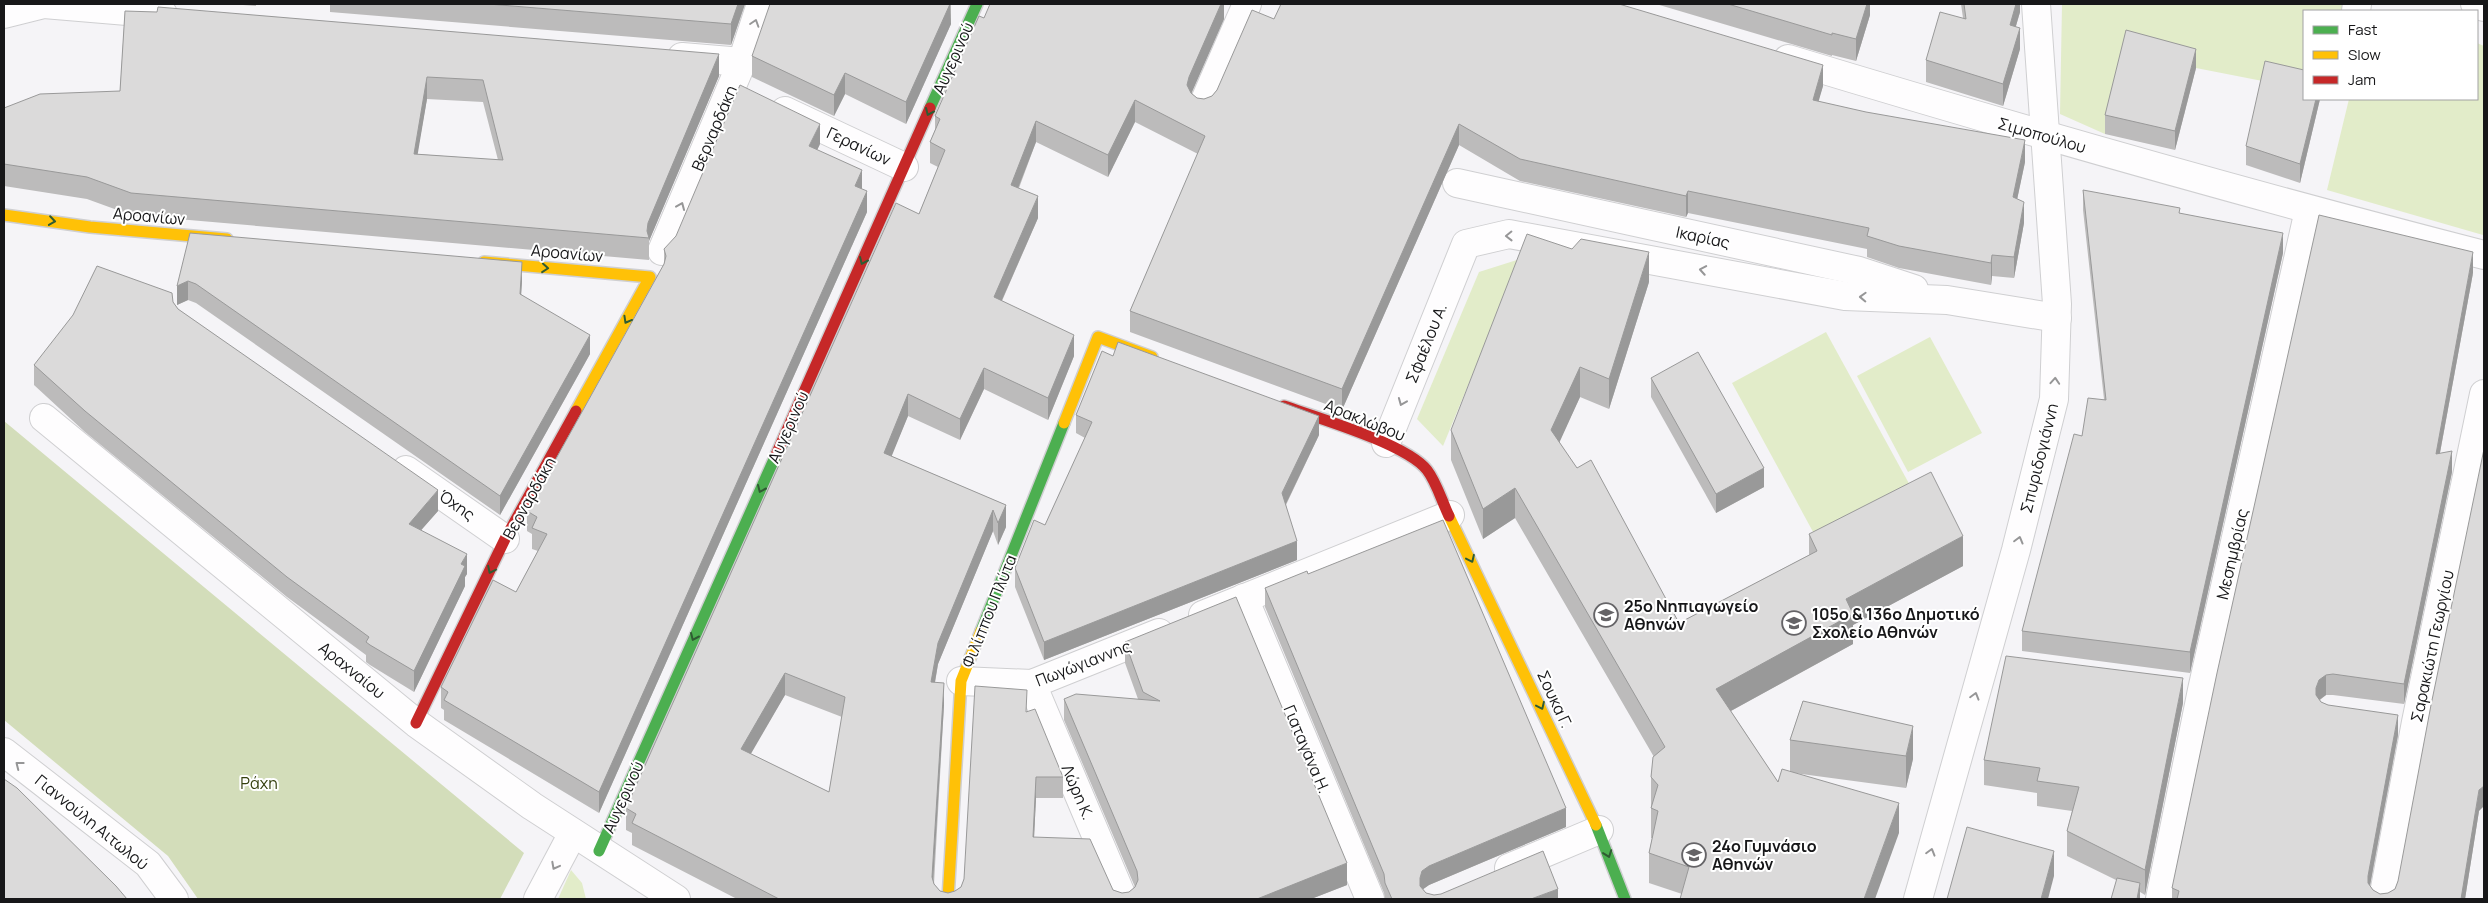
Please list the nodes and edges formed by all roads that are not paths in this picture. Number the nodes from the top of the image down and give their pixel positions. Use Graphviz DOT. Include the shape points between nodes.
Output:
graph roads {
  1 [pos="761,4"];
  2 [pos="977,4"];
  3 [pos="1248,4"];
  4 [pos="2036,4"];
  5 [pos="2475,4"];
  6 [pos="2484,7"];
  7 [pos="4,14"];
  8 [pos="191,17"];
  9 [pos="1763,52"];
  10 [pos="654,55"];
  11 [pos="737,74"];
  12 [pos="1203,105"];
  13 [pos="2046,137"];
  14 [pos="904,167"];
  15 [pos="1457,183"];
  16 [pos="2309,210"];
  17 [pos="4,215"];
  18 [pos="238,240"];
  19 [pos="1466,244"];
  20 [pos="662,251"];
  21 [pos="2484,255"];
  22 [pos="474,261"];
  23 [pos="650,277"];
  24 [pos="1947,300"];
  25 [pos="2057,318"];
  26 [pos="1161,361"];
  27 [pos="2484,398"];
  28 [pos="1270,401"];
  29 [pos="44,418"];
  30 [pos="1386,442"];
  31 [pos="383,453"];
  32 [pos="1450,515"];
  33 [pos="505,539"];
  34 [pos="1244,598"];
  35 [pos="1984,662"];
  36 [pos="2014,665"];
  37 [pos="961,682"];
  38 [pos="1032,684"];
  39 [pos="2172,686"];
  40 [pos="2202,690"];
  41 [pos="2388,718"];
  42 [pos="2416,722"];
  43 [pos="416,723"];
  44 [pos="4,752"];
  45 [pos="1599,830"];
  46 [pos="572,832"];
  47 [pos="599,851"];
  48 [pos="1490,876"];
  49 [pos="174,899"];
  50 [pos="538,899"];
  51 [pos="676,899"];
  52 [pos="948,899"];
  53 [pos="1124,899"];
  54 [pos="1370,899"];
  55 [pos="1625,899"];
  56 [pos="1918,899"];
  57 [pos="2160,899"];
  58 [pos="2383,899"];
  11 -- 1 [label="street, Βερναρδάκη, one-way"];
  2 -- 14 [label="street, Αυγερινού, one-way"];
  3 -- 12 [label="street"];
  4 -- 13 [label="street, Σπυριδογιάννη"];
  5 -- 6 [label="street"];
  7 -- 8 [label="street" via="44,4"];
  9 -- 13 [label="street, Σιμοπούλου"];
  10 -- 11 [label="street, Γερανίων"];
  11 -- 14 [label="street, Γερανίων" via="762,100"];
  20 -- 11 [label="street, Βερναρδάκη, one-way"];
  13 -- 16 [label="street, Σιμοπούλου"];
  13 -- 25 [label="street, Σπυριδογιάννη"];
  14 -- 47 [label="street, Αυγερινού, one-way"];
  15 -- 24 [label="street, Ικαρίας" via="1859,271"];
  16 -- 21 [label="street, Σιμοπούλου"];
  16 -- 40 [label="street, Μεσημβρίας"];
  17 -- 18 [label="street, Αροανίων, one-way" via="90,227"];
  24 -- 19 [label="street, Ικαρίας, one-way" via="1845,296 1509,234"];
  19 -- 30 [label="street, Σφαέλου Α., one-way"];
  22 -- 23 [label="street, Αροανίων, one-way"];
  23 -- 33 [label="street, Βερναρδάκη, one-way"];
  24 -- 25 [label="street, Ικαρίας"];
  35 -- 25 [label="street, Σπυριδογιάννη, one-way" via="2051,417 2056,378"];
  26 -- 37 [label="street, Φιλίππου Πλύτα" via="1098,338"];
  27 -- 42 [label="street, Σαρακιώτη Γεωργίου"];
  28 -- 30 [label="street, Αρακλώβου"];
  29 -- 43 [label="street, Αραχναίου"];
  30 -- 32 [label="street, Αρακλώβου" via="1427,470"];
  31 -- 33 [label="street, Όχης"];
  32 -- 34 [label="street, Πωγώγιαννης"];
  32 -- 45 [label="street, Σουκα Γ., one-way"];
  33 -- 43 [label="street, Βερναρδάκη, one-way"];
  34 -- 38 [label="street, Πωγώγιαννης"];
  34 -- 54 [label="street, Γιαταγάνα Η."];
  35 -- 36 [label="street"];
  56 -- 35 [label="street, Σπυριδογιάννη, one-way"];
  37 -- 38 [label="street, Πωγώγιαννης"];
  37 -- 52 [label="street, Φιλίππου Πλύτα"];
  38 -- 53 [label="street, Λώρη Κ."];
  39 -- 40 [label="street"];
  40 -- 57 [label="street, Μεσημβρίας"];
  41 -- 42 [label="street"];
  42 -- 58 [label="street, Σαρακιώτη Γεωργίου"];
  43 -- 46 [label="street, Αραχναίου"];
  49 -- 44 [label="street, Γιαννούλη Αιτωλού, one-way" via="148,864"];
  45 -- 48 [label="street"];
  45 -- 55 [label="street, Σουκα Γ., one-way"];
  46 -- 47 [label="street, Αραχναίου"];
  46 -- 50 [label="street, one-way"];
  47 -- 51 [label="street, Αραχναίου"];
}
